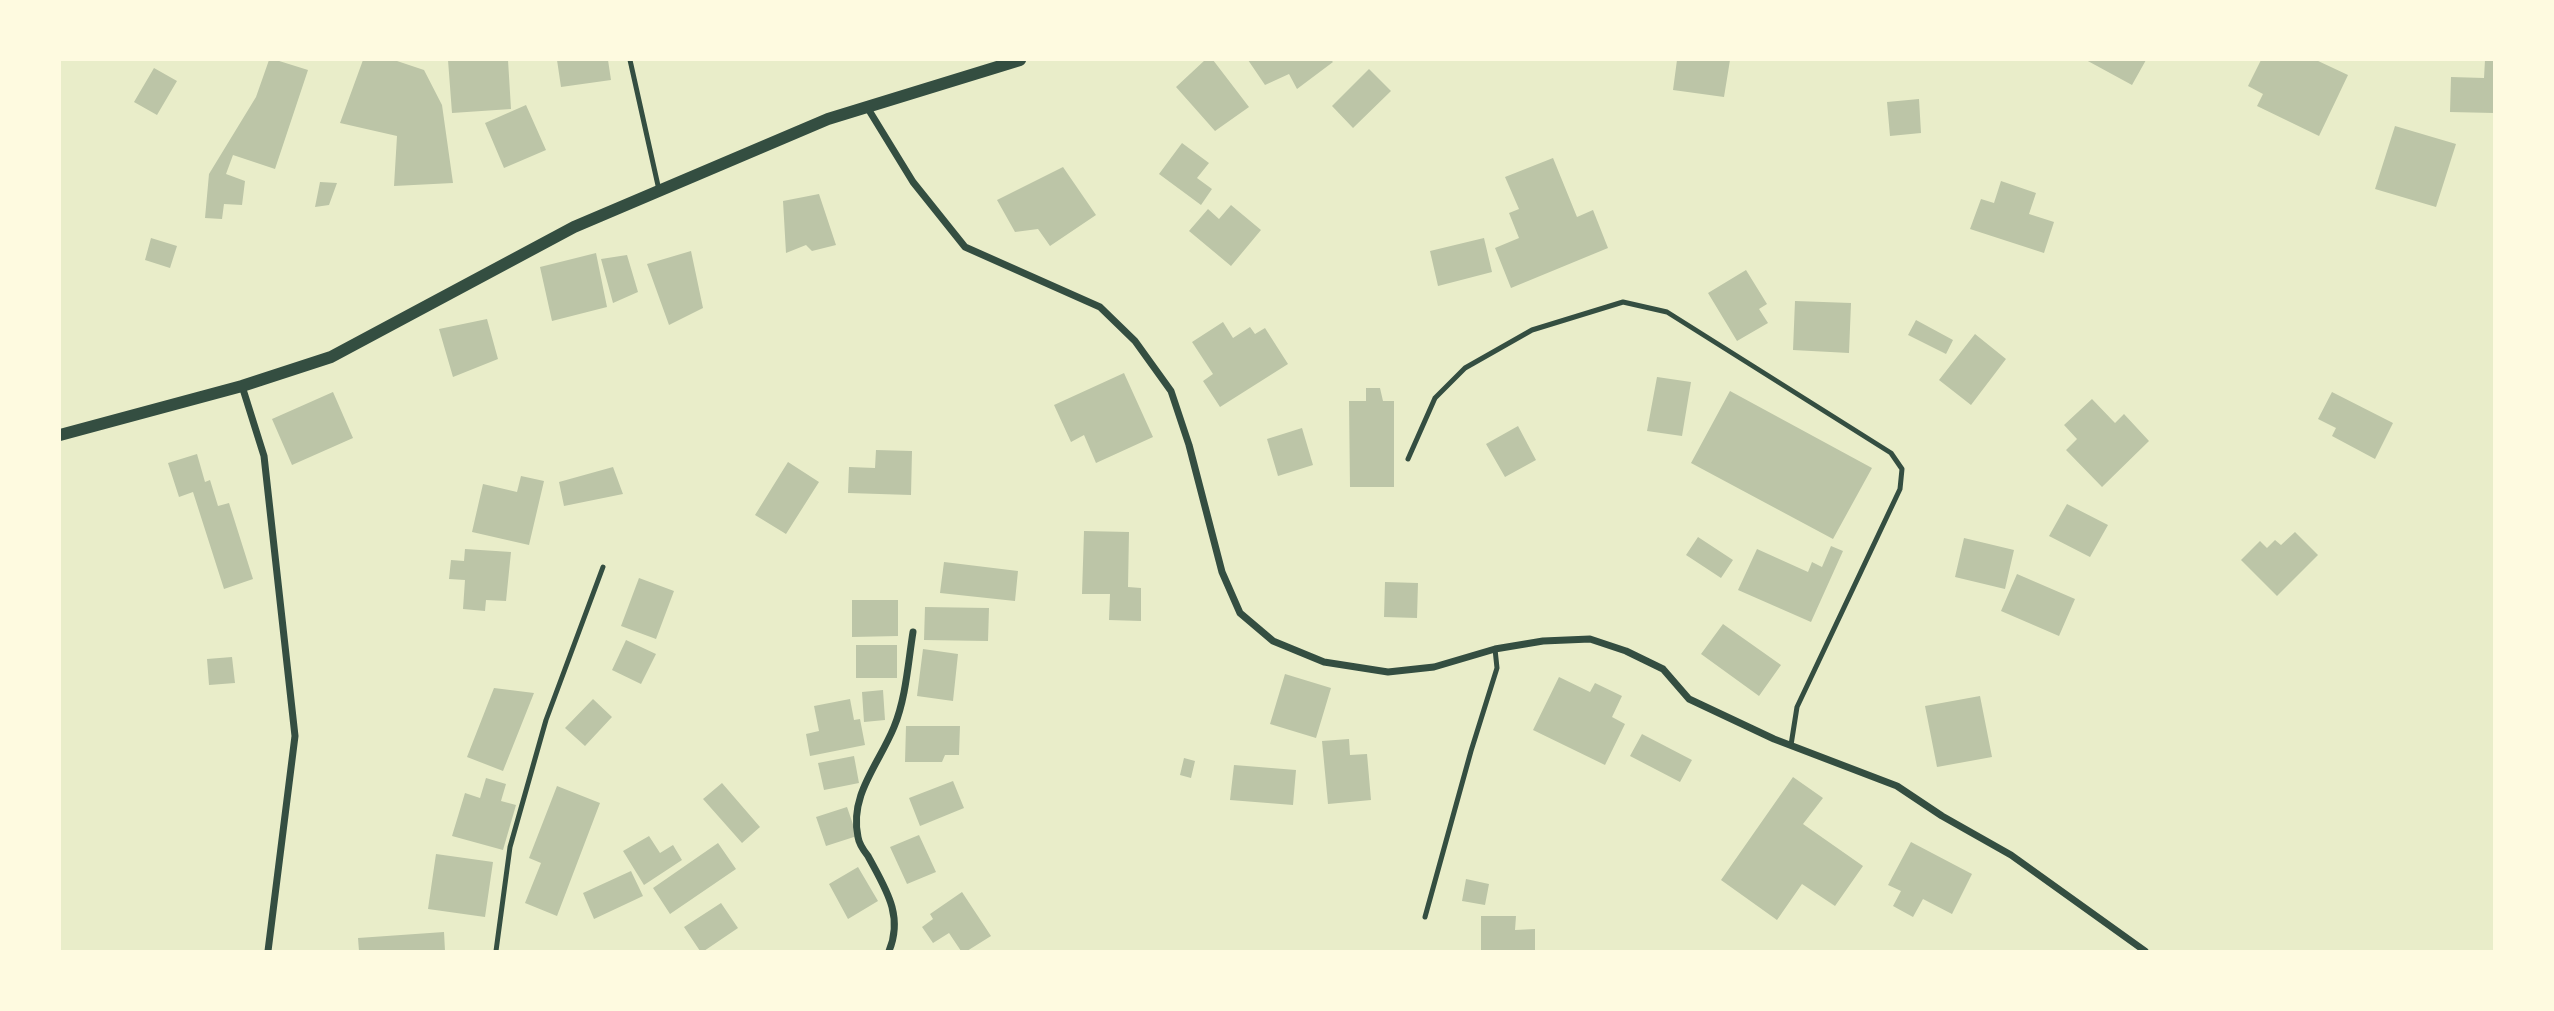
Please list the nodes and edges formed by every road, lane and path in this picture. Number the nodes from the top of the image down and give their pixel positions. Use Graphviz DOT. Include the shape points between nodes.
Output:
graph roads {
  1 [pos="630,60"];
  2 [pos="1020,60"];
  3 [pos="867,107"];
  4 [pos="659,191"];
  5 [pos="242,386"];
  6 [pos="60,435"];
  7 [pos="1408,459"];
  8 [pos="603,567"];
  9 [pos="913,632"];
  10 [pos="1495,649"];
  11 [pos="1791,745"];
  12 [pos="1425,917"];
  13 [pos="268,951"];
  14 [pos="496,951"];
  15 [pos="890,951"];
  16 [pos="2145,951"];
  1 -- 4 [label="lane"];
  2 -- 3 [label="street"];
  3 -- 4 [label="street"];
  3 -- 10 [label="street" via="913,182 965,247 1100,307 1135,341 1171,391 1222,572 1240,613 1273,641 1324,662 1388,672 1434,667"];
  4 -- 5 [label="street" via="574,227 331,357"];
  5 -- 6 [label="street"];
  5 -- 13 [label="street" via="264,456 295,736"];
  7 -- 11 [label="lane" via="1435,398 1465,368 1532,330 1623,302 1667,312 1891,453 1902,469 1900,489 1797,707"];
  8 -- 14 [label="lane" via="546,720 510,847"];
  9 -- 15 [label="street" via="894,727 857,803 858,839 893,903 895,938"];
  10 -- 11 [label="street" via="1590,639 1663,669 1689,699"];
  10 -- 12 [label="lane" via="1497,668"];
  11 -- 16 [label="street" via="1897,786 2011,855"];
}
